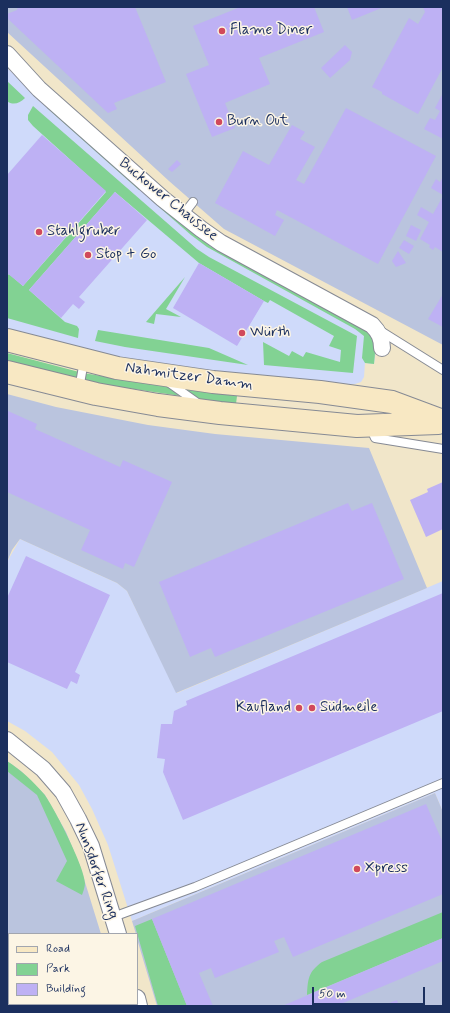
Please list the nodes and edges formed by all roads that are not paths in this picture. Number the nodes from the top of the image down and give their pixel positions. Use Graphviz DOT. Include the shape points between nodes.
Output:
graph roads {
  1 [pos="7,54"];
  2 [pos="193,202"];
  3 [pos="183,215"];
  4 [pos="372,325"];
  5 [pos="7,340"];
  6 [pos="382,348"];
  7 [pos="84,360"];
  8 [pos="443,370"];
  9 [pos="7,372"];
  10 [pos="156,374"];
  11 [pos="79,390"];
  12 [pos="374,399"];
  13 [pos="209,411"];
  14 [pos="443,422"];
  15 [pos="372,432"];
  16 [pos="443,449"];
  17 [pos="7,740"];
  18 [pos="443,783"];
  19 [pos="113,917"];
  20 [pos="118,933"];
  1 -- 3 [label="street, Buckower Chaussee" via="39,89"];
  2 -- 3 [label="lane"];
  3 -- 4 [label="street, Buckower Chaussee" via="221,243"];
  4 -- 6 [label="street" via="380,334"];
  4 -- 8 [label="lane"];
  5 -- 7 [label="main road, Nahmitzer Damm"];
  7 -- 10 [label="main road, Nahmitzer Damm"];
  7 -- 11 [label="lane"];
  9 -- 11 [label="main road, Nahmitzer Damm"];
  10 -- 12 [label="main road, Nahmitzer Damm"];
  10 -- 13 [label="lane"];
  11 -- 13 [label="main road, Nahmitzer Damm"];
  12 -- 14 [label="main road" via="392,402"];
  12 -- 15 [label="street"];
  13 -- 15 [label="main road, Nahmitzer Damm"];
  14 -- 15 [label="main road"];
  15 -- 16 [label="lane"];
  17 -- 19 [label="street, Nunsdorfer Ring" via="43,769 63,792 91,846"];
  18 -- 19 [label="lane" via="196,887"];
  19 -- 20 [label="street, Nunsdorfer Ring"];
}
